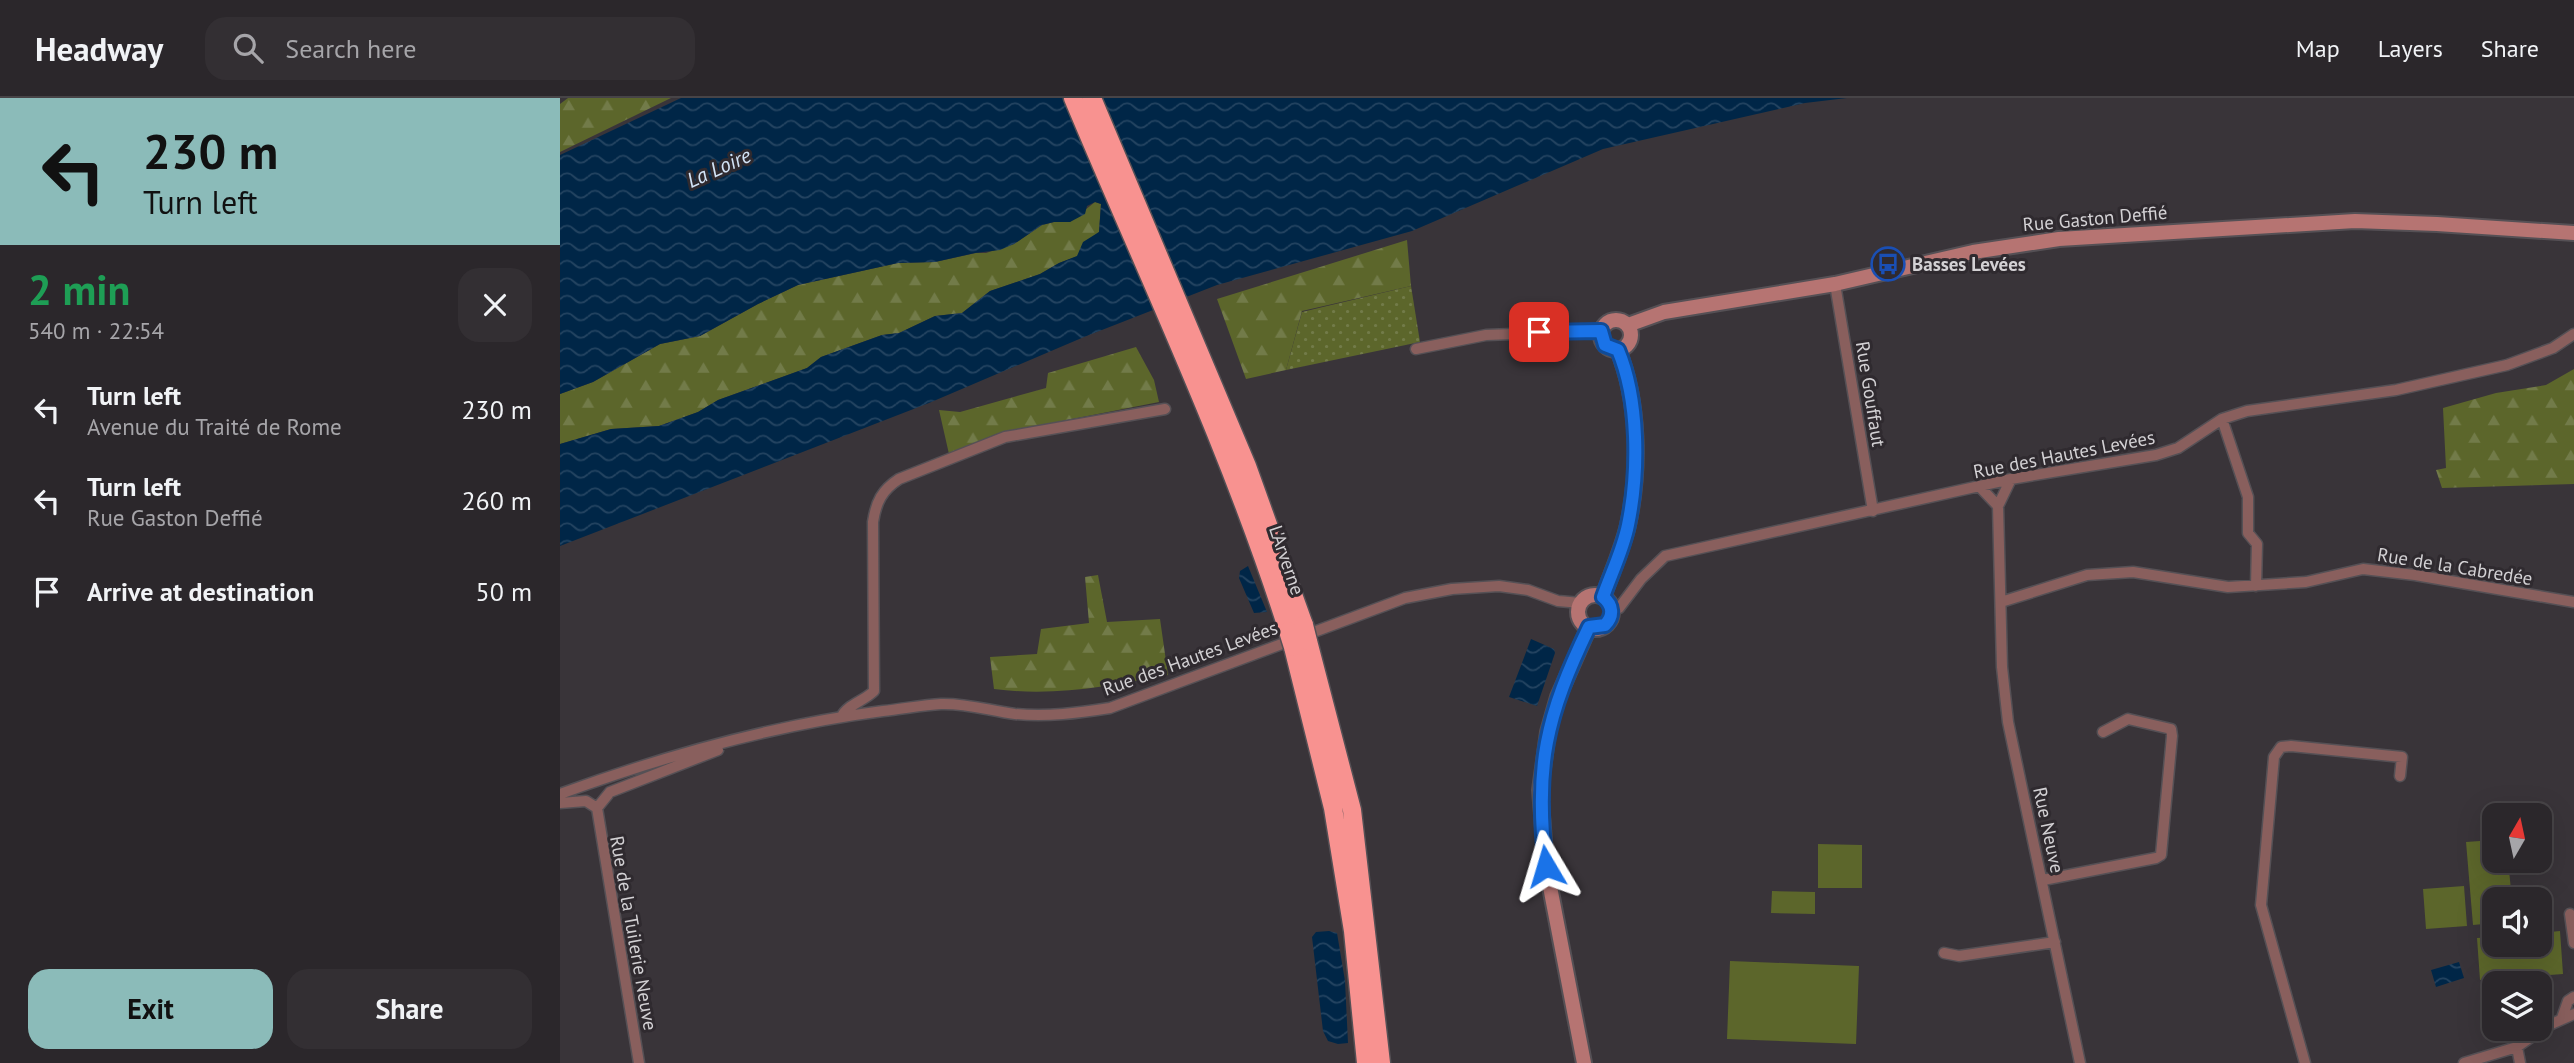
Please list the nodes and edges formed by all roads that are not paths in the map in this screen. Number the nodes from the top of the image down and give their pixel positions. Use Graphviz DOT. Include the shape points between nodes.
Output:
graph roads {
  1 [pos="1073,98"];
  2 [pos="1092,98"];
  3 [pos="2574,233"];
  4 [pos="1835,284"];
  5 [pos="1628,325"];
  6 [pos="1601,331"];
  7 [pos="2574,334"];
  8 [pos="1185,339"];
  9 [pos="1416,349"];
  10 [pos="1618,350"];
  11 [pos="1165,409"];
  12 [pos="2222,419"];
  13 [pos="2011,479"];
  14 [pos="1980,487"];
  15 [pos="1998,506"];
  16 [pos="1872,511"];
  17 [pos="2256,586"];
  18 [pos="1603,597"];
  19 [pos="2001,602"];
  20 [pos="2574,602"];
  21 [pos="1581,603"];
  22 [pos="1612,611"];
  23 [pos="1589,627"];
  24 [pos="1298,636"];
  25 [pos="874,691"];
  26 [pos="887,711"];
  27 [pos="842,716"];
  28 [pos="2103,732"];
  29 [pos="736,740"];
  30 [pos="2400,776"];
  31 [pos="560,794"];
  32 [pos="560,803"];
  33 [pos="597,808"];
  34 [pos="2043,880"];
  35 [pos="2570,914"];
  36 [pos="2054,942"];
  37 [pos="2574,943"];
  38 [pos="1944,953"];
  39 [pos="2574,997"];
  40 [pos="2574,1014"];
  41 [pos="2563,1018"];
  42 [pos="2517,1047"];
  43 [pos="639,1063"];
  44 [pos="1366,1063"];
  45 [pos="1381,1063"];
  46 [pos="1584,1063"];
  47 [pos="2080,1063"];
  48 [pos="2305,1063"];
  49 [pos="2464,1063"];
  50 [pos="2520,1063"];
  1 -- 8 [label="highway, L'Arverne"];
  2 -- 8 [label="highway, L'Arverne"];
  3 -- 4 [label="main road, Rue Gaston Deffié" via="2356,221 2140,233 2010,245"];
  4 -- 5 [label="main road, Rue Gaston Deffié" via="1664,312"];
  4 -- 16 [label="street, Rue Gouffaut"];
  5 -- 6 [label="main road" via="1611,320"];
  5 -- 10 [label="main road" via="1630,339"];
  6 -- 9 [label="street" via="1486,335"];
  6 -- 10 [label="main road" via="1605,345"];
  7 -- 12 [label="street, Rue des Hautes Levées" via="2553,348 2507,365 2396,390 2247,411"];
  8 -- 24 [label="highway, L'Arverne"];
  10 -- 18 [label="main road" via="1631,390 1634,478 1628,526"];
  11 -- 25 [label="street" via="1005,437 899,479 886,489 877,502 873,522"];
  12 -- 13 [label="street, Rue des Hautes Levées" via="2178,448 2156,455"];
  12 -- 17 [label="street" via="2248,497 2248,533 2256,544"];
  13 -- 14 [label="street, Rue des Hautes Levées"];
  13 -- 15 [label="street"];
  14 -- 15 [label="street"];
  14 -- 16 [label="street, Rue des Hautes Levées"];
  15 -- 19 [label="street, Rue Neuve"];
  16 -- 22 [label="street, Rue des Hautes Levées" via="1665,556"];
  17 -- 19 [label="street, Rue de la Cabredée" via="2228,587 2133,572 2087,575"];
  17 -- 20 [label="street, Rue de la Cabredée" via="2306,582 2363,569"];
  18 -- 21 [label="main road" via="1593,595"];
  18 -- 22 [label="main road"];
  19 -- 34 [label="street, Rue Neuve" via="2001,667 2008,722"];
  21 -- 23 [label="main road" via="1580,617"];
  21 -- 26 [label="street, Rue des Hautes Levées" via="1499,586 1452,589 1405,598 1110,708 1059,715 952,704"];
  22 -- 23 [label="main road" via="1605,625"];
  23 -- 46 [label="main road" via="1554,709 1540,790 1546,866"];
  24 -- 44 [label="highway, L'Arverne" via="1353,931"];
  24 -- 45 [label="highway, L'Arverne" via="1352,810"];
  25 -- 26 [label="street"];
  25 -- 27 [label="street"];
  26 -- 27 [label="street, Rue des Hautes Levées"];
  27 -- 29 [label="street, Rue des Hautes Levées"];
  28 -- 34 [label="street" via="2129,719 2171,729 2161,855"];
  29 -- 31 [label="street, Rue des Hautes Levées"];
  29 -- 33 [label="street" via="610,792"];
  30 -- 48 [label="street" via="2402,757 2291,746 2281,747 2274,757 2262,905"];
  32 -- 33 [label="street" via="586,801"];
  33 -- 43 [label="street, Rue de la Tuilerie Neuve"];
  34 -- 36 [label="street, Rue Neuve"];
  35 -- 37 [label="street"];
  36 -- 38 [label="street" via="1959,956"];
  36 -- 47 [label="street, Rue Neuve"];
  39 -- 41 [label="street"];
  40 -- 41 [label="street"];
  41 -- 42 [label="street"];
  42 -- 49 [label="street"];
  42 -- 50 [label="street"];
}
